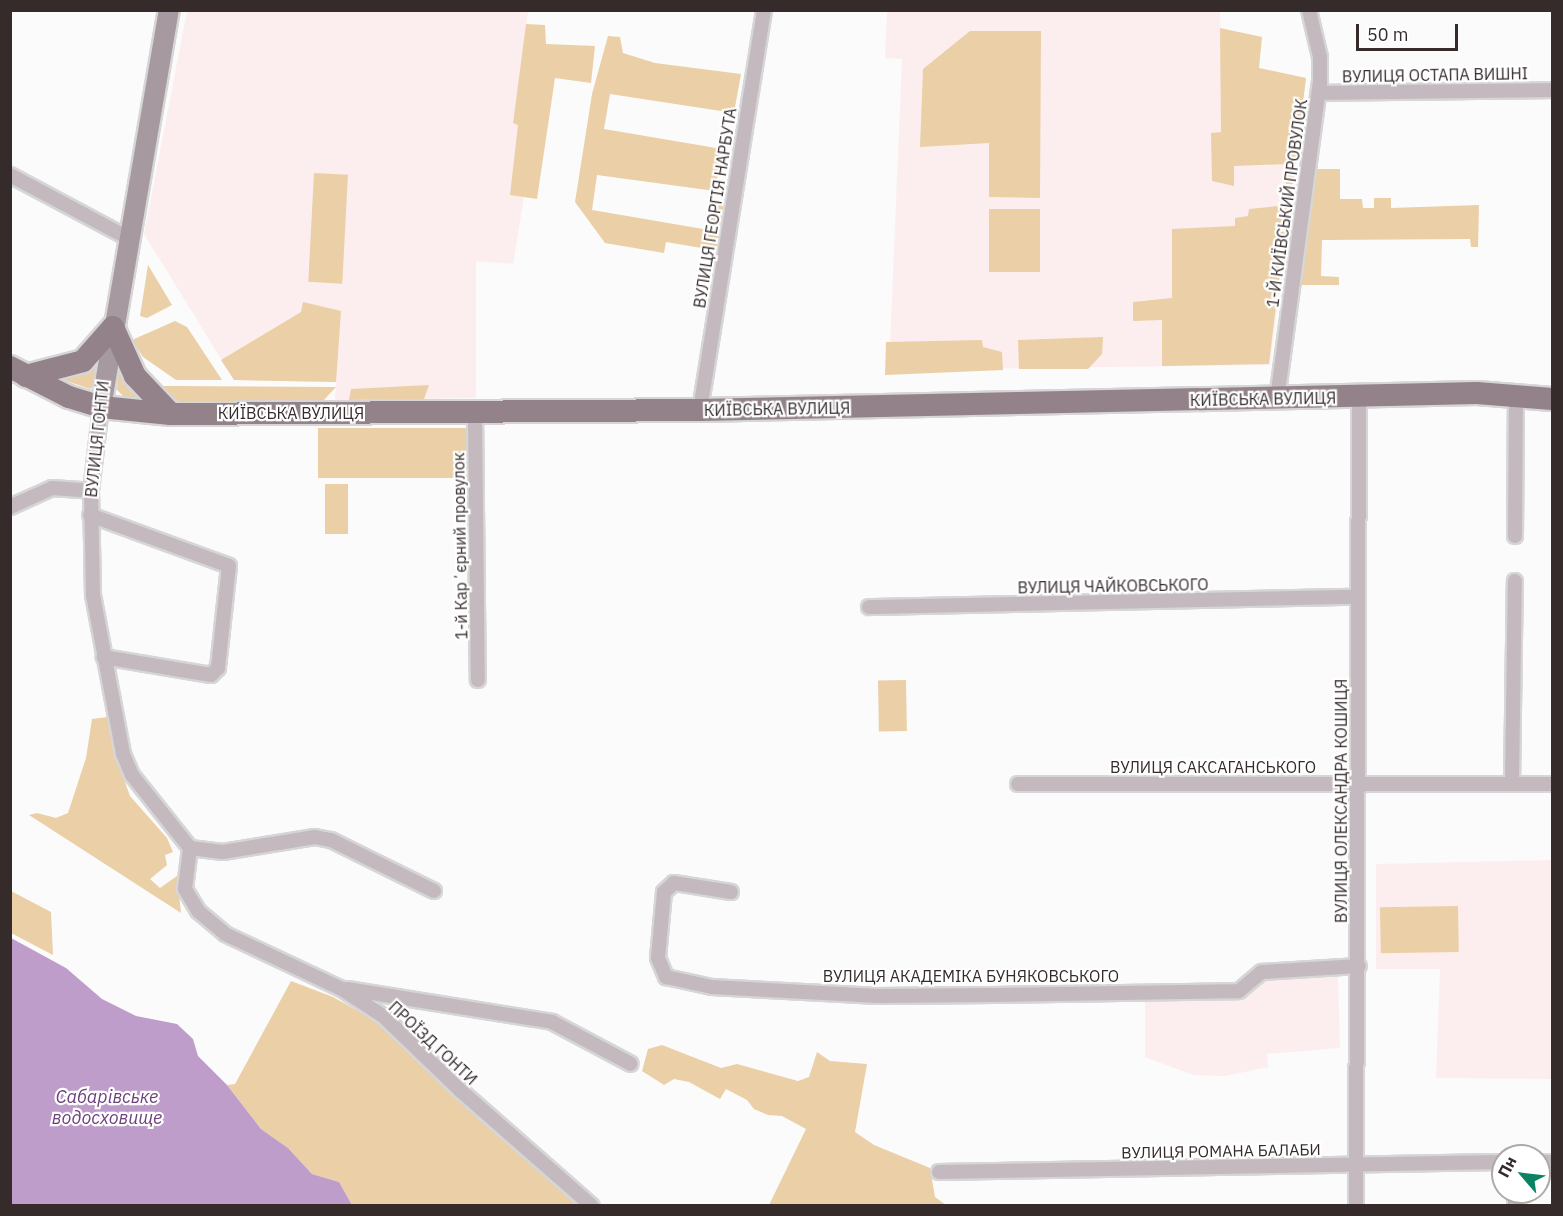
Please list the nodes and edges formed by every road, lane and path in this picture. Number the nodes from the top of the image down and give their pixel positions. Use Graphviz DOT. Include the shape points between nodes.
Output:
graph roads {
  1 [pos="169,10"];
  2 [pos="764,10"];
  3 [pos="1309,10"];
  4 [pos="1552,90"];
  5 [pos="1319,93"];
  6 [pos="10,175"];
  7 [pos="128,238"];
  8 [pos="113,327"];
  9 [pos="18,372"];
  10 [pos="1516,394"];
  11 [pos="1359,397"];
  12 [pos="1277,399"];
  13 [pos="1552,399"];
  14 [pos="101,407"];
  15 [pos="700,410"];
  16 [pos="475,412"];
  17 [pos="171,414"];
  18 [pos="91,491"];
  19 [pos="10,507"];
  20 [pos="90,515"];
  21 [pos="1515,536"];
  22 [pos="1515,581"];
  23 [pos="1358,597"];
  24 [pos="869,607"];
  25 [pos="103,657"];
  26 [pos="478,680"];
  27 [pos="1355,783"];
  28 [pos="1018,784"];
  29 [pos="1512,784"];
  30 [pos="1552,784"];
  31 [pos="190,848"];
  32 [pos="434,891"];
  33 [pos="731,892"];
  34 [pos="1359,966"];
  35 [pos="340,988"];
  36 [pos="631,1064"];
  37 [pos="1491,1162"];
  38 [pos="1356,1164"];
  39 [pos="939,1172"];
  40 [pos="591,1206"];
  41 [pos="1356,1206"];
  1 -- 7 [label="street, ВУЛИЦЯ ГОНТИ"];
  2 -- 15 [label="street, ВУЛИЦЯ ГЕОРГІЯ НАРБУТА"];
  3 -- 5 [label="street, 1-Й КИЇВСЬКИЙ ПРОВУЛОК" via="1320,57"];
  4 -- 5 [label="street, ВУЛИЦЯ ОСТАПА ВИШНІ"];
  5 -- 12 [label="street, 1-Й КИЇВСЬКИЙ ПРОВУЛОК"];
  6 -- 7 [label="street"];
  7 -- 8 [label="street, ВУЛИЦЯ ГОНТИ"];
  8 -- 9 [label="main road" via="83,361"];
  8 -- 14 [label="street, ВУЛИЦЯ ГОНТИ"];
  8 -- 17 [label="main road" via="135,376"];
  9 -- 14 [label="main road, КИЇВСЬКА ВУЛИЦЯ"];
  10 -- 11 [label="main road, КИЇВСЬКА ВУЛИЦЯ"];
  10 -- 13 [label="main road, КИЇВСЬКА ВУЛИЦЯ"];
  10 -- 21 [label="street"];
  11 -- 12 [label="main road, КИЇВСЬКА ВУЛИЦЯ"];
  11 -- 23 [label="street, ВУЛИЦЯ ОЛЕКСАНДРА КОШИЦЯ"];
  12 -- 15 [label="main road, КИЇВСЬКА ВУЛИЦЯ"];
  14 -- 17 [label="main road, КИЇВСЬКА ВУЛИЦЯ"];
  14 -- 18 [label="street, ВУЛИЦЯ ГОНТИ"];
  15 -- 16 [label="main road, КИЇВСЬКА ВУЛИЦЯ"];
  16 -- 17 [label="main road, КИЇВСЬКА ВУЛИЦЯ"];
  16 -- 26 [label="street, 1-й Карʼєрний провулок"];
  18 -- 19 [label="street" via="52,489"];
  18 -- 20 [label="street, ВУЛИЦЯ ГОНТИ"];
  20 -- 25 [label="street, ВУЛИЦЯ ГОНТИ" via="93,595"];
  20 -- 25 [label="street" via="229,566 218,668 211,675"];
  22 -- 29 [label="street"];
  23 -- 24 [label="street, ВУЛИЦЯ ЧАЙКОВСЬКОГО"];
  23 -- 27 [label="street, ВУЛИЦЯ ОЛЕКСАНДРА КОШИЦЯ"];
  25 -- 31 [label="street, ВУЛИЦЯ ГОНТИ" via="128,765"];
  27 -- 28 [label="street, ВУЛИЦЯ САКСАГАНСЬКОГО"];
  27 -- 29 [label="street, ВУЛИЦЯ САКСАГАНСЬКОГО"];
  27 -- 34 [label="street, ВУЛИЦЯ ОЛЕКСАНДРА КОШИЦЯ"];
  29 -- 30 [label="street, ВУЛИЦЯ САКСАГАНСЬКОГО"];
  31 -- 32 [label="street" via="223,852 315,837 331,840"];
  31 -- 35 [label="street, ПРОЇЗД ГОНТИ" via="185,889 198,911 225,934"];
  33 -- 34 [label="street, ВУЛИЦЯ АКАДЕМІКА БУНЯКОВСЬКОГО" via="674,883 664,892 658,958 666,977 712,987 878,996 994,995 1239,991 1262,972"];
  34 -- 38 [label="street, ВУЛИЦЯ ОЛЕКСАНДРА КОШИЦЯ"];
  35 -- 36 [label="street" via="552,1022"];
  35 -- 40 [label="street, ПРОЇЗД ГОНТИ" via="383,1016"];
  37 -- 38 [label="street, ВУЛИЦЯ РОМАНА БАЛАБИ"];
  38 -- 39 [label="street, ВУЛИЦЯ РОМАНА БАЛАБИ"];
  38 -- 41 [label="street, ВУЛИЦЯ ОЛЕКСАНДРА КОШИЦЯ"];
}
